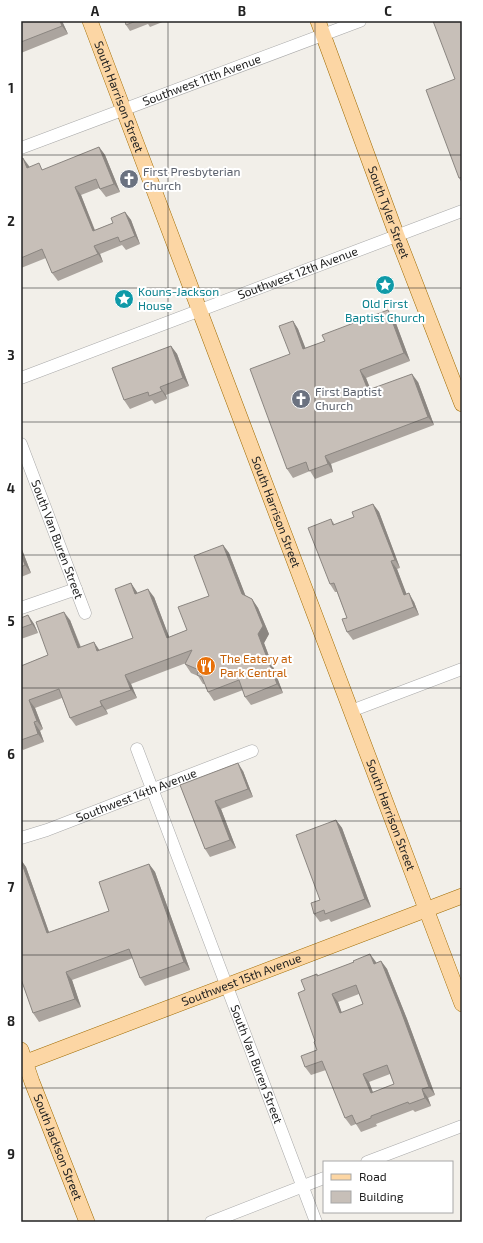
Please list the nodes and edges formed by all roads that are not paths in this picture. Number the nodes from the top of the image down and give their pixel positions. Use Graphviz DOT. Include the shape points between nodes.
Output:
graph roads {
  1 [pos="90,21"];
  2 [pos="360,21"];
  3 [pos="320,28"];
  4 [pos="124,110"];
  5 [pos="21,148"];
  6 [pos="462,211"];
  7 [pos="397,236"];
  8 [pos="199,310"];
  9 [pos="21,378"];
  10 [pos="462,404"];
  11 [pos="21,444"];
  12 [pos="76,589"];
  13 [pos="21,608"];
  14 [pos="85,613"];
  15 [pos="462,669"];
  16 [pos="351,711"];
  17 [pos="137,749"];
  18 [pos="252,751"];
  19 [pos="152,790"];
  20 [pos="21,838"];
  21 [pos="462,896"];
  22 [pos="427,910"];
  23 [pos="226,986"];
  24 [pos="462,1004"];
  25 [pos="22,1059"];
  26 [pos="462,1126"];
  27 [pos="370,1161"];
  28 [pos="323,1178"];
  29 [pos="302,1187"];
  30 [pos="87,1222"];
  31 [pos="211,1222"];
  32 [pos="316,1222"];
  1 -- 4 [label="main road, South Harrison Street"];
  2 -- 3 [label="street, Southwest 11th Avenue"];
  3 -- 4 [label="street, Southwest 11th Avenue"];
  3 -- 7 [label="main road, South Tyler Street"];
  4 -- 5 [label="street, Southwest 11th Avenue"];
  4 -- 8 [label="main road, South Harrison Street"];
  6 -- 7 [label="street, Southwest 12th Avenue"];
  7 -- 8 [label="street, Southwest 12th Avenue"];
  7 -- 10 [label="main road, South Tyler Street"];
  8 -- 9 [label="street, Southwest 12th Avenue"];
  8 -- 16 [label="main road, South Harrison Street"];
  11 -- 12 [label="street, South Van Buren Street"];
  12 -- 13 [label="street"];
  12 -- 14 [label="street, South Van Buren Street"];
  15 -- 16 [label="street"];
  16 -- 22 [label="main road, South Harrison Street"];
  17 -- 19 [label="street, South Van Buren Street"];
  18 -- 19 [label="street, Southwest 14th Avenue"];
  19 -- 20 [label="street, Southwest 14th Avenue"];
  19 -- 23 [label="street, South Van Buren Street"];
  21 -- 22 [label="main road, Southwest 15th Avenue"];
  22 -- 23 [label="main road, Southwest 15th Avenue"];
  22 -- 24 [label="main road, South Harrison Street"];
  23 -- 25 [label="main road, Southwest 15th Avenue"];
  23 -- 29 [label="street, South Van Buren Street"];
  25 -- 30 [label="main road, South Jackson Street"];
  26 -- 27 [label="street"];
  28 -- 29 [label="street"];
  29 -- 31 [label="street"];
  29 -- 32 [label="street, South Van Buren Street"];
}
